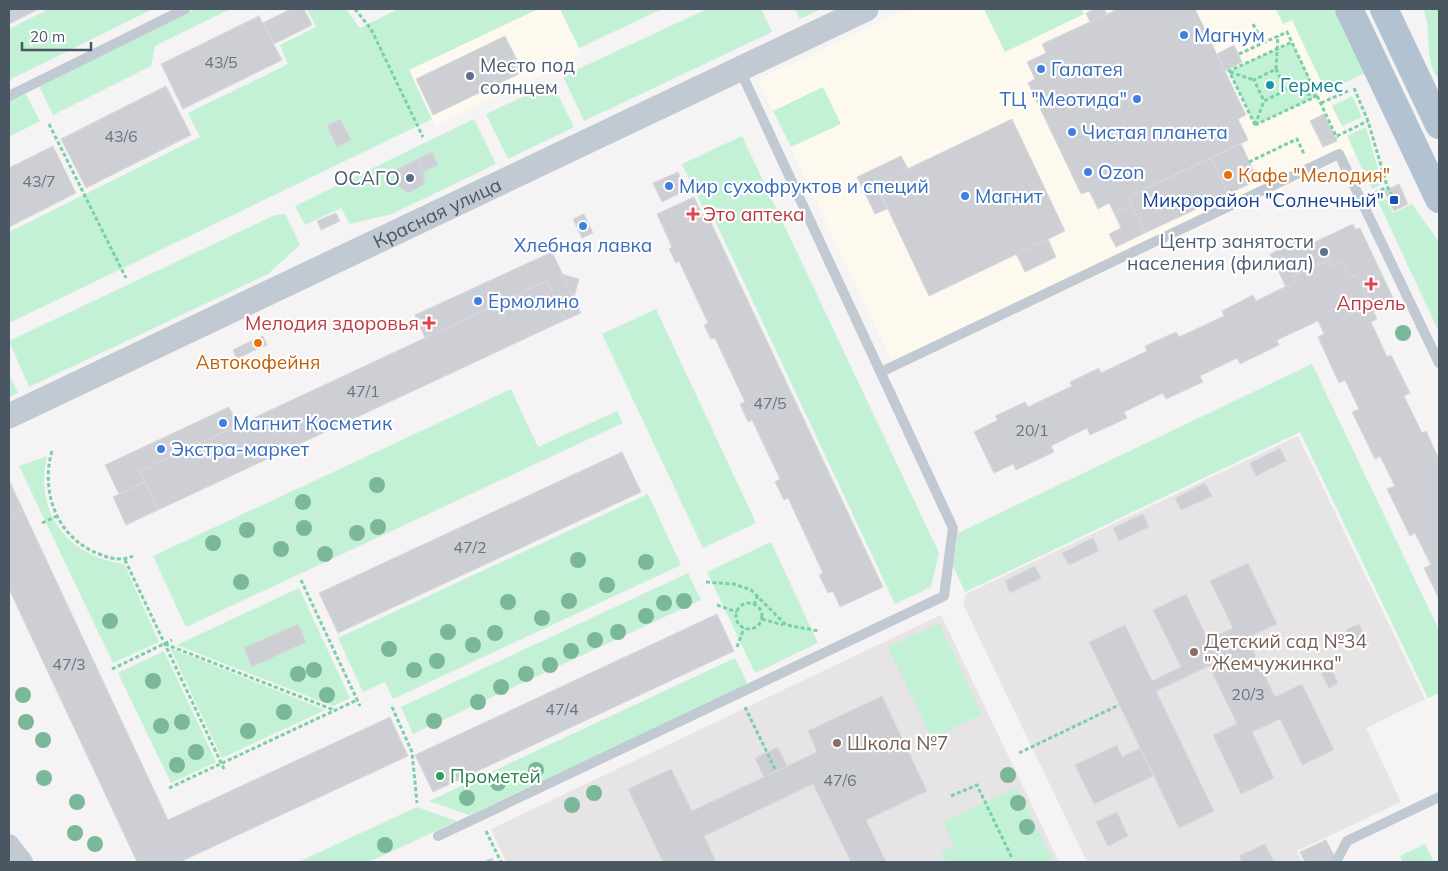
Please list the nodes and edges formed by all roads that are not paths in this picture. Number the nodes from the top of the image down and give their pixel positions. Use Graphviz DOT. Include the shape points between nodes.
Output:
graph roads {
  1 [pos="185,9"];
  2 [pos="866,9"];
  3 [pos="1349,9"];
  4 [pos="1384,9"];
  5 [pos="740,69"];
  6 [pos="9,96"];
  7 [pos="1439,125"];
  8 [pos="1439,199"];
  9 [pos="1439,363"];
  10 [pos="881,372"];
  11 [pos="9,416"];
  12 [pos="1439,796"];
  13 [pos="438,836"];
  14 [pos="9,844"];
  15 [pos="23,862"];
  16 [pos="1336,862"];
  1 -- 6 [label="lane"];
  2 -- 5 [label="street, Красная улица"];
  3 -- 8 [label="main road"];
  4 -- 7 [label="main road"];
  5 -- 10 [label="lane"];
  5 -- 11 [label="street, Красная улица"];
  9 -- 10 [label="lane" via="1340,154"];
  10 -- 13 [label="lane" via="953,528 944,596"];
  12 -- 16 [label="lane" via="1347,841"];
  14 -- 15 [label="street"];
}
